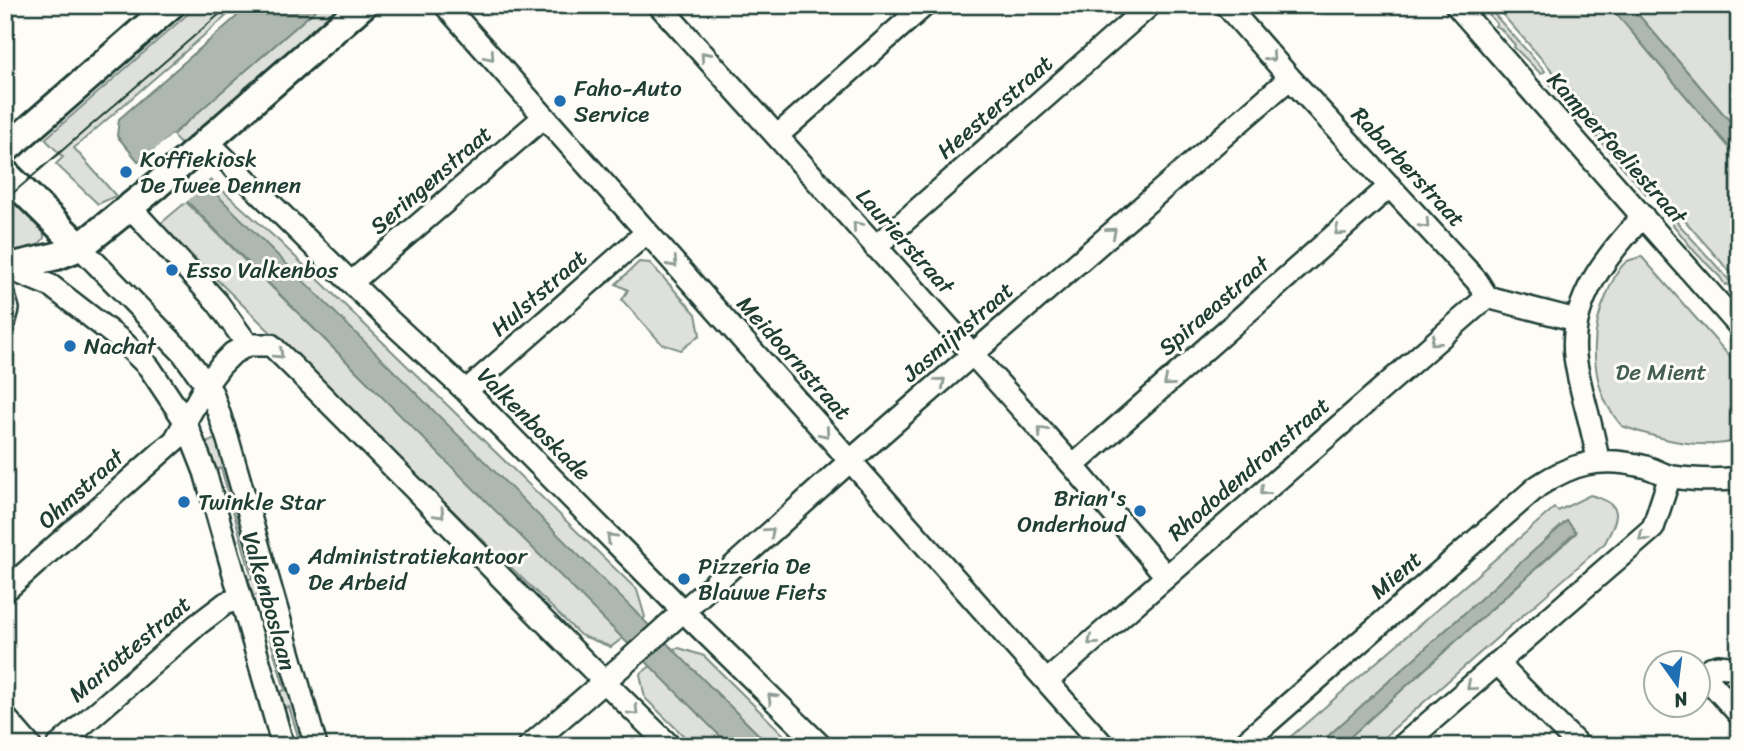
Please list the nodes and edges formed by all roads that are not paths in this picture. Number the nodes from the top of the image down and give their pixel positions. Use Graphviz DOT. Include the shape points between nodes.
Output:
graph roads {
  1 [pos="363,5"];
  2 [pos="445,5"];
  3 [pos="659,5"];
  4 [pos="1150,5"];
  5 [pos="1227,5"];
  6 [pos="1456,5"];
  7 [pos="922,6"];
  8 [pos="161,8"];
  9 [pos="1290,78"];
  10 [pos="544,117"];
  11 [pos="778,136"];
  12 [pos="199,149"];
  13 [pos="5,150"];
  14 [pos="5,173"];
  15 [pos="1390,186"];
  16 [pos="130,207"];
  17 [pos="1643,216"];
  18 [pos="646,233"];
  19 [pos="80,247"];
  20 [pos="875,247"];
  21 [pos="5,267"];
  22 [pos="352,282"];
  23 [pos="1487,297"];
  24 [pos="5,299"];
  25 [pos="5,320"];
  26 [pos="1576,320"];
  27 [pos="1739,326"];
  28 [pos="248,345"];
  29 [pos="972,355"];
  30 [pos="206,385"];
  31 [pos="466,391"];
  32 [pos="185,421"];
  33 [pos="850,461"];
  34 [pos="1598,461"];
  35 [pos="1073,466"];
  36 [pos="1670,476"];
  37 [pos="1739,478"];
  38 [pos="1166,576"];
  39 [pos="5,591"];
  40 [pos="241,599"];
  41 [pos="682,610"];
  42 [pos="1497,663"];
  43 [pos="1739,668"];
  44 [pos="603,681"];
  45 [pos="1047,681"];
  46 [pos="1739,714"];
  47 [pos="5,717"];
  48 [pos="30,746"];
  49 [pos="58,746"];
  50 [pos="284,746"];
  51 [pos="316,746"];
  52 [pos="529,746"];
  53 [pos="670,746"];
  54 [pos="821,746"];
  55 [pos="1104,746"];
  56 [pos="1241,746"];
  57 [pos="1402,746"];
  58 [pos="1579,746"];
  1 -- 12 [label="main road"];
  2 -- 10 [label="street, Meidoornstraat, one-way"];
  11 -- 3 [label="street, Laurierstraat, one-way"];
  4 -- 20 [label="street, Heesterstraat"];
  5 -- 9 [label="street, Rabarberstraat, one-way"];
  6 -- 17 [label="street, Kamperfoeliestraat"];
  7 -- 11 [label="street"];
  8 -- 13 [label="main road"];
  9 -- 15 [label="street, Rabarberstraat"];
  29 -- 9 [label="street, Jasmijnstraat, one-way"];
  10 -- 18 [label="street, Meidoornstraat"];
  10 -- 22 [label="street, Seringenstraat"];
  20 -- 11 [label="street, Laurierstraat, one-way"];
  12 -- 16 [label="main road"];
  12 -- 22 [label="street, Valkenboskade"];
  14 -- 19 [label="main road"];
  15 -- 23 [label="street, Rabarberstraat, one-way"];
  15 -- 35 [label="street, Spiraeastraat, one-way"];
  16 -- 19 [label="main road"];
  16 -- 28 [label="street" via="217,302"];
  17 -- 26 [label="street" via="1607,258"];
  17 -- 27 [label="street, Kamperfoeliestraat"];
  18 -- 31 [label="street, Hulststraat"];
  18 -- 33 [label="street, Meidoornstraat, one-way"];
  19 -- 21 [label="main road"];
  19 -- 30 [label="street, Valkenboslaan" via="183,353"];
  20 -- 29 [label="street, Laurierstraat"];
  21 -- 32 [label="street, Valkenboslaan" via="51,286 122,341 149,367"];
  22 -- 31 [label="street, Valkenboskade"];
  23 -- 26 [label="street"];
  23 -- 38 [label="street, Rhododendronstraat, one-way"];
  24 -- 25 [label="street"];
  26 -- 34 [label="street" via="1575,357"];
  28 -- 30 [label="street" via="233,353"];
  28 -- 44 [label="street, one-way" via="271,345"];
  33 -- 29 [label="street, Jasmijnstraat, one-way"];
  35 -- 29 [label="street, Laurierstraat, one-way"];
  30 -- 32 [label="street, Ohmstraat"];
  30 -- 51 [label="street, Valkenboslaan" via="228,440"];
  41 -- 31 [label="street, Valkenboskade, one-way"];
  32 -- 39 [label="street, Ohmstraat" via="175,440"];
  32 -- 40 [label="street, Valkenboslaan" via="205,472"];
  41 -- 33 [label="street, Jasmijnstraat, one-way"];
  33 -- 45 [label="street, Meidoornstraat"];
  34 -- 36 [label="street, Mient" via="1615,460"];
  34 -- 56 [label="street, Mient" via="1538,486"];
  35 -- 38 [label="street, Laurierstraat"];
  36 -- 37 [label="street, Mient" via="1708,481"];
  36 -- 42 [label="street, one-way" via="1653,528"];
  38 -- 45 [label="street, Rhododendronstraat, one-way"];
  40 -- 49 [label="street, Mariottestraat" via="226,603 197,625"];
  40 -- 50 [label="street, Valkenboslaan"];
  41 -- 44 [label="street, Jasmijnstraat"];
  54 -- 41 [label="street, Valkenboskade, one-way"];
  42 -- 57 [label="street, one-way"];
  42 -- 58 [label="street"];
  43 -- 46 [label="street" via="1718,666 1710,668 1709,675"];
  44 -- 52 [label="street, Jasmijnstraat"];
  44 -- 53 [label="street, one-way"];
  45 -- 55 [label="street, Meidoornstraat"];
  47 -- 48 [label="street"];
}
